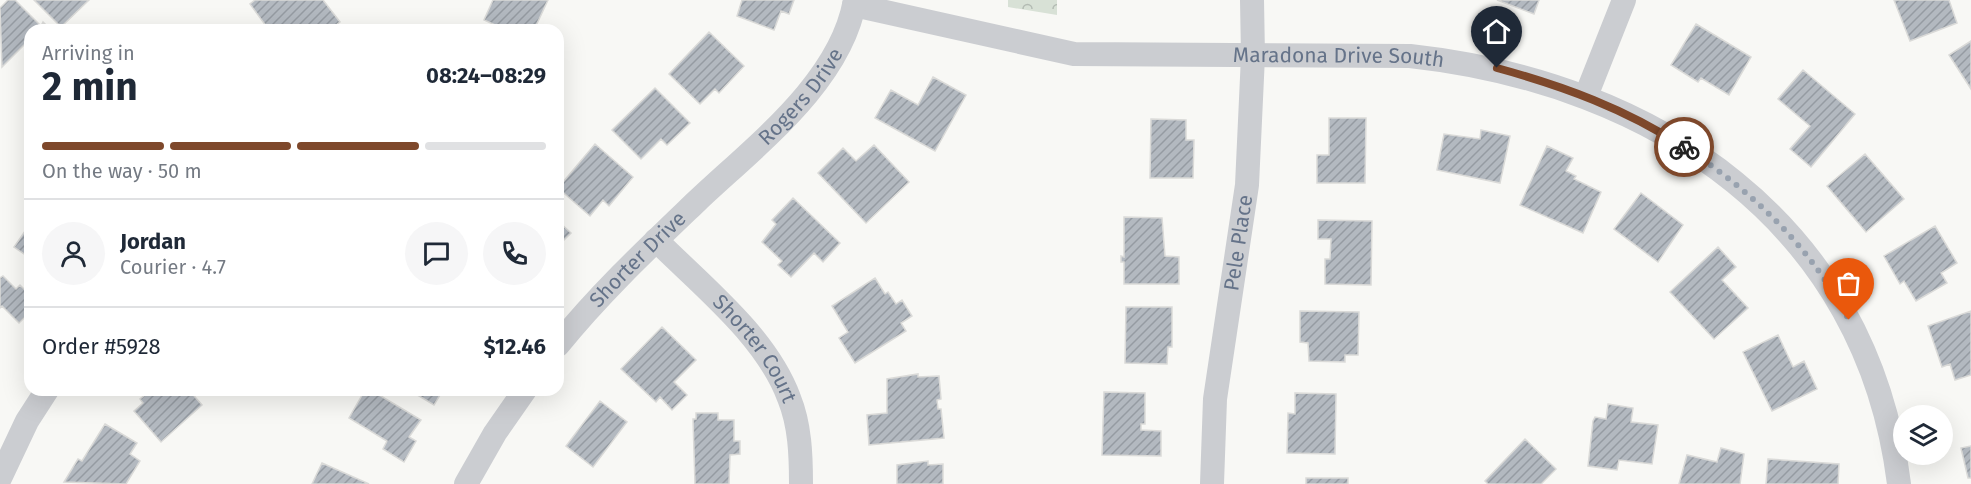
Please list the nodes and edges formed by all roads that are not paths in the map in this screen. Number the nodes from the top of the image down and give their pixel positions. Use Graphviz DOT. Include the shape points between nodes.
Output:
graph roads {
  1 [pos="1252,0"];
  2 [pos="1624,0"];
  3 [pos="855,2"];
  4 [pos="1253,56"];
  5 [pos="1586,96"];
  6 [pos="721,178"];
  7 [pos="656,240"];
  8 [pos="564,339"];
  9 [pos="43,396"];
  10 [pos="521,396"];
  11 [pos="0,478"];
  12 [pos="466,484"];
  13 [pos="801,484"];
  14 [pos="1212,484"];
  15 [pos="1899,484"];
  1 -- 4 [label="street, Pele Place"];
  2 -- 5 [label="street"];
  3 -- 4 [label="street, Maradona Drive South" via="1074,54"];
  3 -- 6 [label="street, Rogers Drive" via="840,46 820,78"];
  4 -- 5 [label="street, Maradona Drive South" via="1400,56 1460,61 1533,78"];
  4 -- 14 [label="street, Pele Place" via="1247,185 1215,399"];
  5 -- 15 [label="street, Maradona Drive South" via="1651,126 1731,178 1810,259 1840,303 1865,354 1887,417"];
  6 -- 7 [label="street, Shorter Drive"];
  7 -- 8 [label="street, Shorter Drive"];
  7 -- 13 [label="street, Shorter Court" via="741,326 777,371 797,425"];
  9 -- 11 [label="street"];
  10 -- 12 [label="street"];
}
